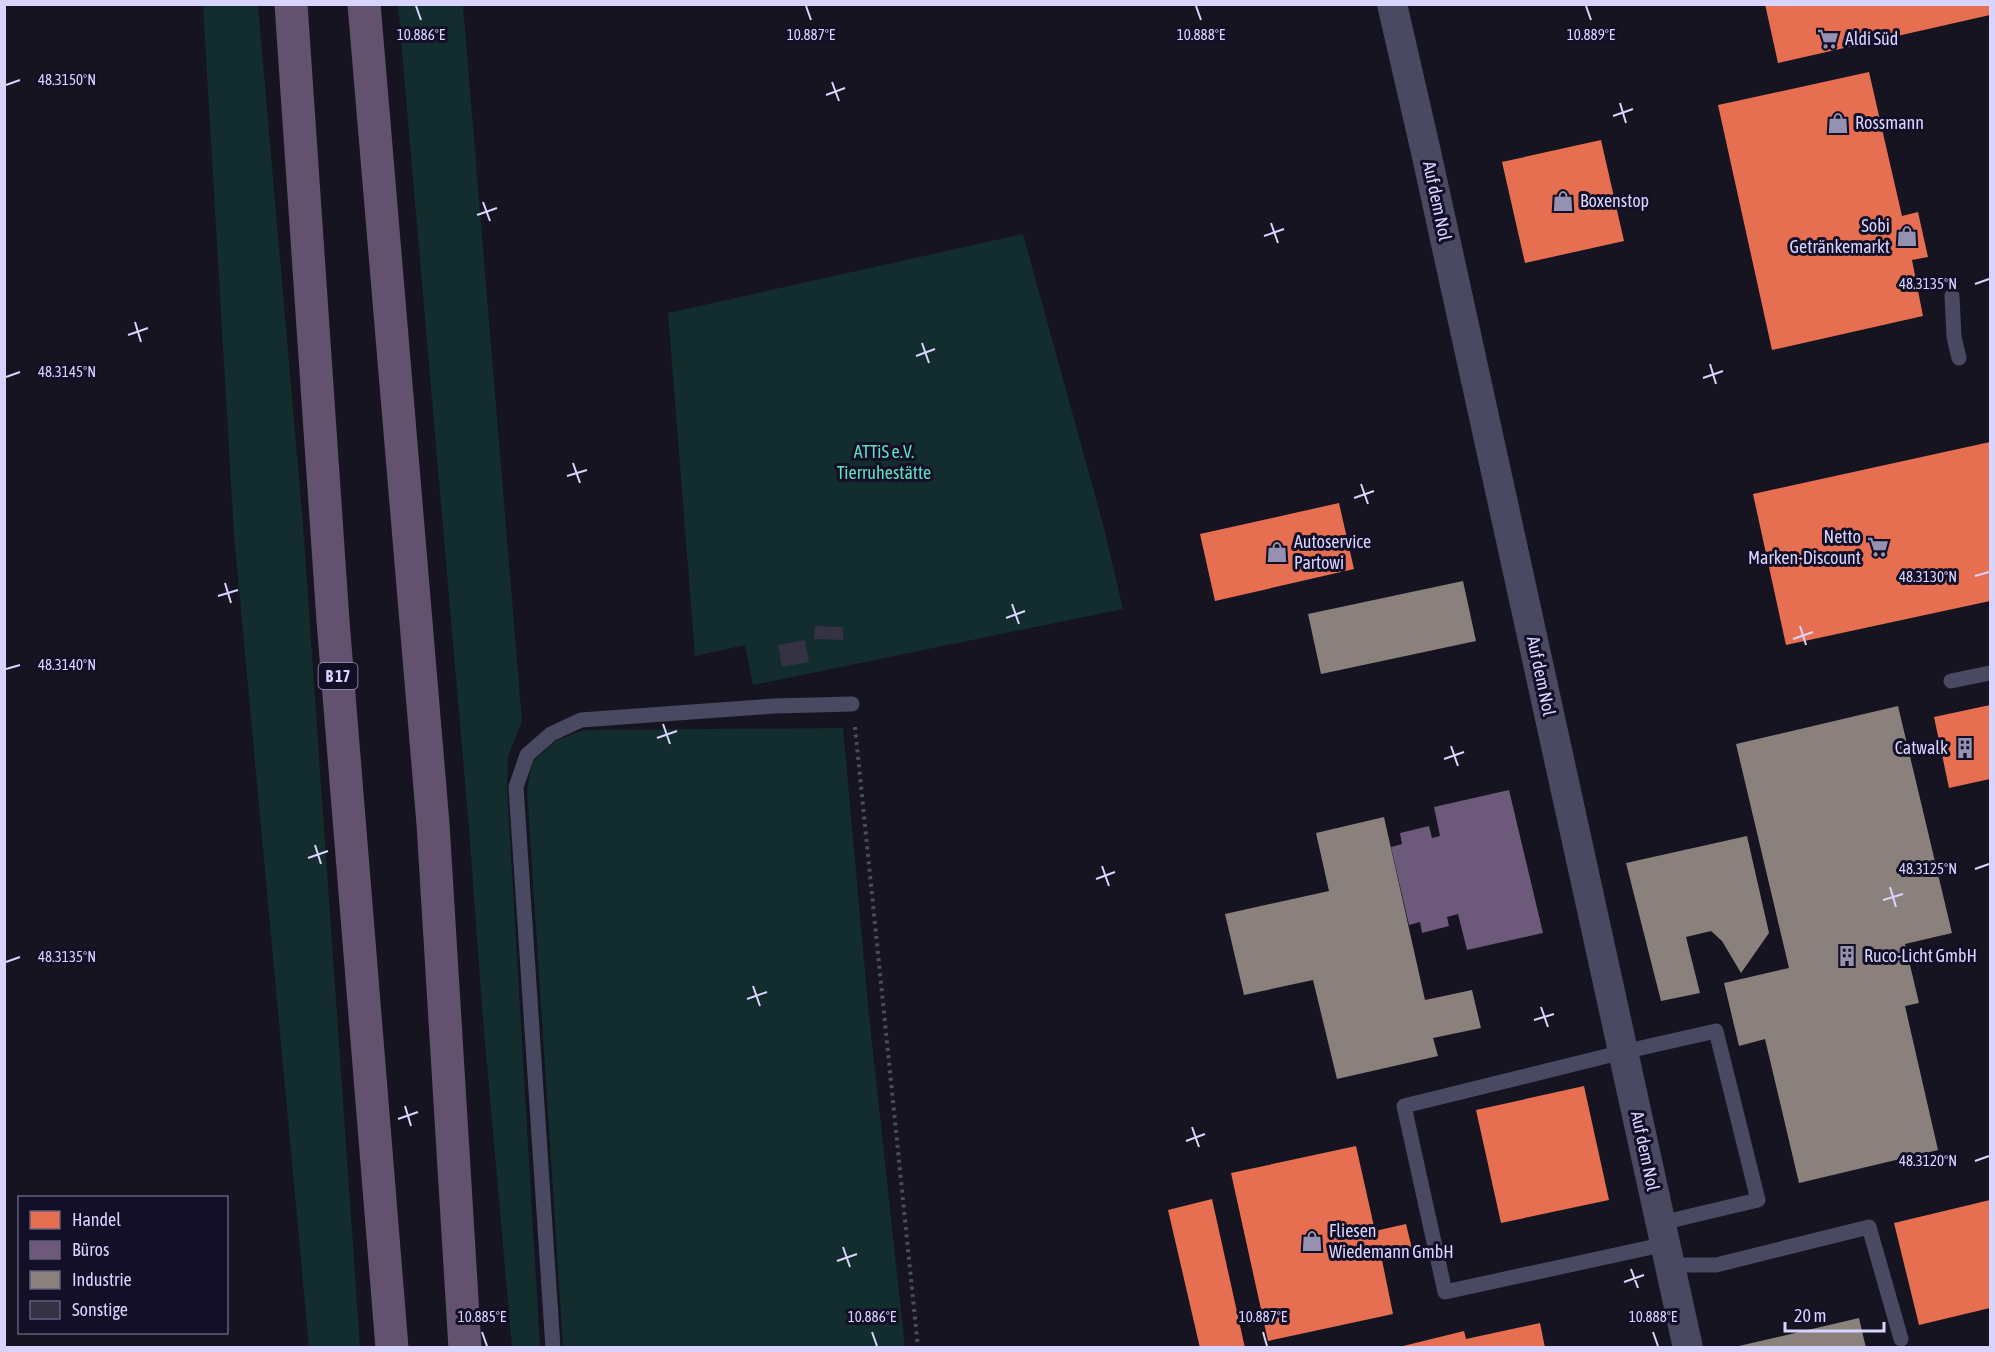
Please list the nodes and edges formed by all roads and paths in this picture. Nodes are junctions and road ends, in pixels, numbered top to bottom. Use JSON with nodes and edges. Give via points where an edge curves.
{"nodes":[{"id":1,"x":291,"y":4,"type":"edge"},
{"id":2,"x":364,"y":4,"type":"edge"},
{"id":3,"x":1392,"y":4,"type":"edge"},
{"id":4,"x":1952,"y":296,"type":"dead end"},
{"id":5,"x":1959,"y":358,"type":"dead end"},
{"id":6,"x":1990,"y":673,"type":"edge"},
{"id":7,"x":1951,"y":681,"type":"dead end"},
{"id":8,"x":852,"y":704,"type":"joint"},
{"id":9,"x":1623,"y":1052,"type":"junction"},
{"id":10,"x":1666,"y":1244,"type":"junction"},
{"id":11,"x":1901,"y":1339,"type":"dead end"},
{"id":12,"x":392,"y":1347,"type":"edge"},
{"id":13,"x":465,"y":1347,"type":"edge"},
{"id":14,"x":553,"y":1347,"type":"edge"},
{"id":15,"x":918,"y":1347,"type":"edge"},
{"id":16,"x":1688,"y":1347,"type":"edge"}],
"edges":[{"from":1,"to":12,"type":"highway","number":"B 17","via":[[332,609]]},
{"from":2,"to":13,"type":"highway","via":[[433,824]]},
{"from":3,"to":9,"type":"street","name":"Auf dem Nol"},
{"from":4,"to":5,"type":"lane"},
{"from":6,"to":7,"type":"lane"},
{"from":8,"to":14,"type":"lane","via":[[581,720],[551,734],[527,756],[516,787]]},
{"from":8,"to":15,"type":"path"},
{"from":9,"to":10,"type":"street","name":"Auf dem Nol"},
{"from":9,"to":10,"type":"lane","via":[[1716,1031],[1758,1200]]},
{"from":9,"to":10,"type":"lane","via":[[1404,1106],[1409,1130],[1446,1292]]},
{"from":10,"to":11,"type":"lane","via":[[1716,1265],[1869,1227]]},
{"from":10,"to":16,"type":"street","name":"Auf dem Nol"}]}
